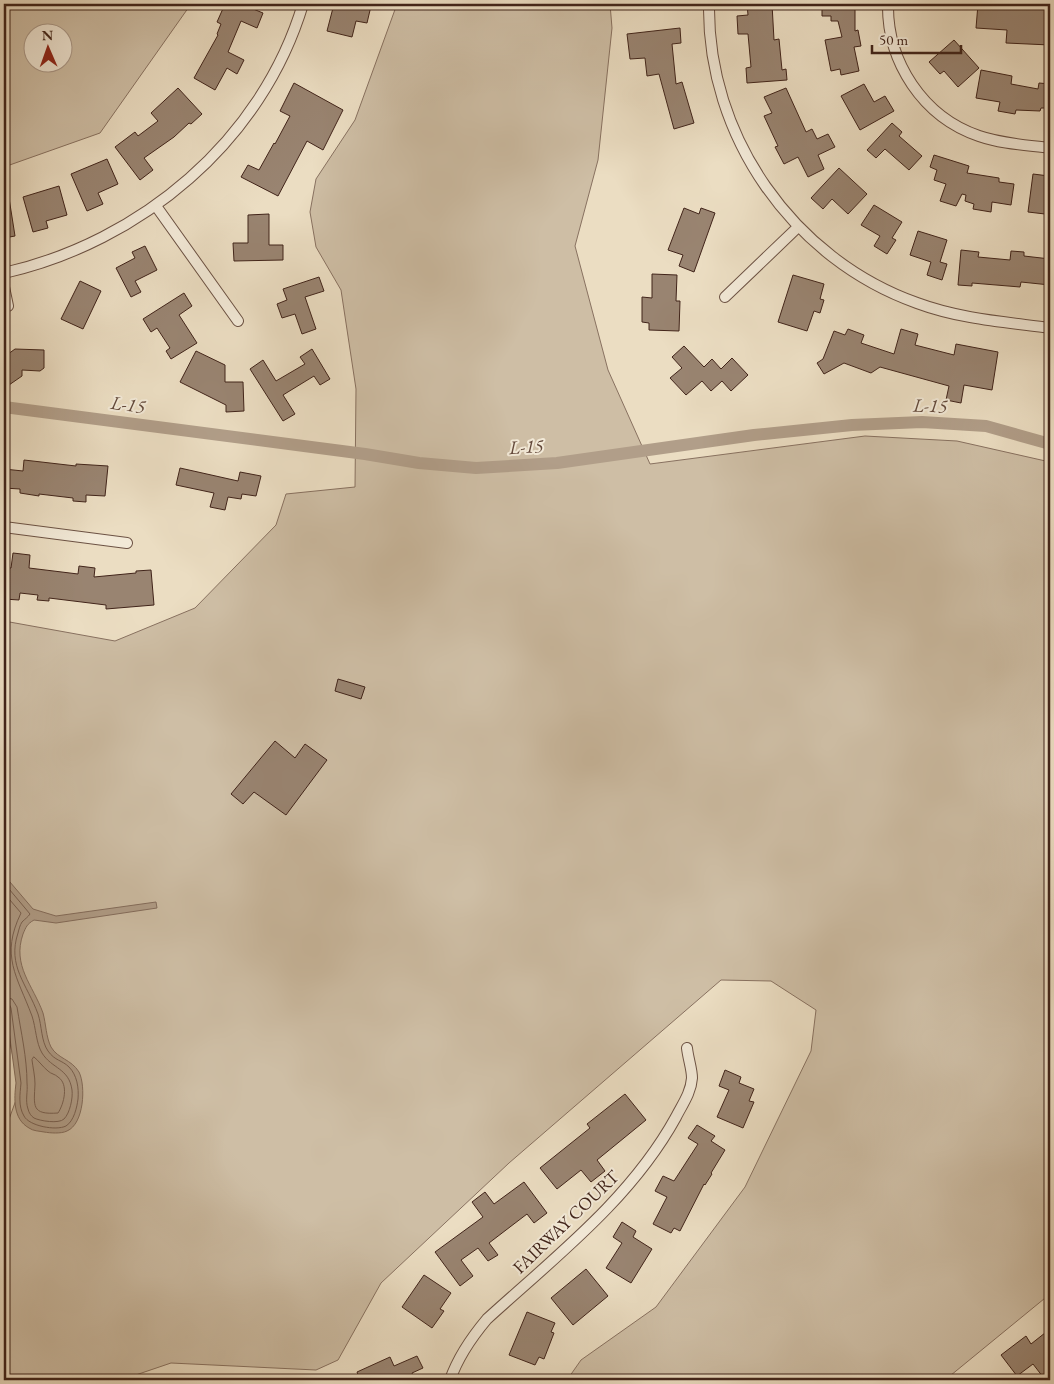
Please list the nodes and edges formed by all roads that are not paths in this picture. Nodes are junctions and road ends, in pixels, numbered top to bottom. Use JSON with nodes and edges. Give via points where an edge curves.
{"nodes":[{"id":1,"x":303,"y":4,"type":"edge"},
{"id":2,"x":709,"y":4,"type":"edge"},
{"id":3,"x":888,"y":4,"type":"edge"},
{"id":4,"x":1050,"y":148,"type":"edge"},
{"id":5,"x":156,"y":206,"type":"junction"},
{"id":6,"x":798,"y":227,"type":"junction"},
{"id":7,"x":4,"y":273,"type":"edge"},
{"id":8,"x":4,"y":287,"type":"edge"},
{"id":9,"x":725,"y":297,"type":"dead end"},
{"id":10,"x":8,"y":306,"type":"dead end"},
{"id":11,"x":238,"y":321,"type":"dead end"},
{"id":12,"x":1050,"y":328,"type":"edge"},
{"id":13,"x":4,"y":527,"type":"edge"},
{"id":14,"x":127,"y":543,"type":"dead end"},
{"id":15,"x":687,"y":1048,"type":"dead end"},
{"id":16,"x":450,"y":1380,"type":"edge"}],
"edges":[{"from":1,"to":5,"type":"street","via":[[276,67],[246,117],[203,166]]},
{"from":2,"to":6,"type":"street","via":[[715,68],[734,132],[761,180]]},
{"from":3,"to":4,"type":"street","via":[[888,22],[898,59],[912,85],[936,112],[978,136]]},
{"from":5,"to":7,"type":"street","via":[[86,247]]},
{"from":5,"to":11,"type":"street"},
{"from":6,"to":9,"type":"street"},
{"from":6,"to":12,"type":"street","via":[[852,271],[897,296],[950,313]]},
{"from":8,"to":10,"type":"street"},
{"from":13,"to":14,"type":"street"},
{"from":15,"to":16,"type":"street","name":"FAIRWAY COURT","via":[[692,1078],[688,1094],[663,1140],[595,1221],[478,1330],[462,1352]]}]}
